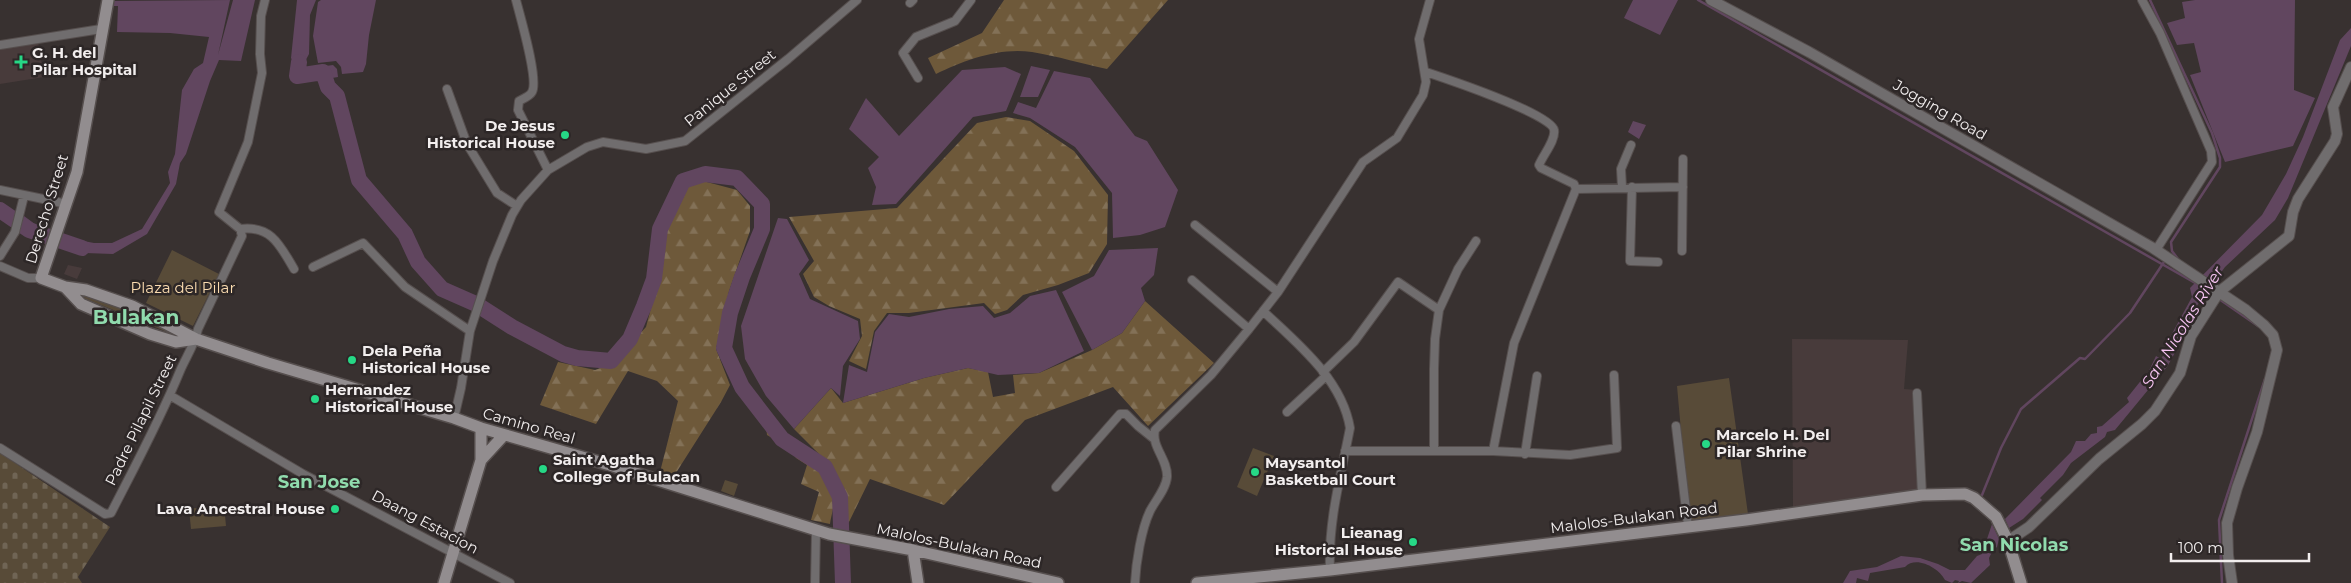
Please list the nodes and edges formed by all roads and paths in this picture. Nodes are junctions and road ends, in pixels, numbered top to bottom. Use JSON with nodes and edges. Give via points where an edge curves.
{"nodes":[{"id":1,"x":108,"y":0,"type":"edge"},
{"id":2,"x":265,"y":0,"type":"edge"},
{"id":3,"x":516,"y":0,"type":"edge"},
{"id":4,"x":857,"y":0,"type":"edge"},
{"id":5,"x":971,"y":0,"type":"edge"},
{"id":6,"x":1430,"y":0,"type":"edge"},
{"id":7,"x":1711,"y":0,"type":"edge"},
{"id":8,"x":2142,"y":0,"type":"edge"},
{"id":9,"x":101,"y":29,"type":"junction"},
{"id":10,"x":0,"y":45,"type":"edge"},
{"id":11,"x":2351,"y":66,"type":"edge"},
{"id":12,"x":1426,"y":72,"type":"junction"},
{"id":13,"x":918,"y":78,"type":"dead end"},
{"id":14,"x":447,"y":89,"type":"dead end"},
{"id":15,"x":1631,"y":145,"type":"dead end"},
{"id":16,"x":1683,"y":160,"type":"dead end"},
{"id":17,"x":548,"y":170,"type":"junction"},
{"id":18,"x":1622,"y":187,"type":"junction"},
{"id":19,"x":1632,"y":187,"type":"junction"},
{"id":20,"x":1683,"y":187,"type":"junction"},
{"id":21,"x":1576,"y":189,"type":"junction"},
{"id":22,"x":0,"y":190,"type":"edge"},
{"id":23,"x":24,"y":196,"type":"junction"},
{"id":24,"x":67,"y":204,"type":"junction"},
{"id":25,"x":517,"y":206,"type":"junction"},
{"id":26,"x":1195,"y":225,"type":"dead end"},
{"id":27,"x":240,"y":229,"type":"junction"},
{"id":28,"x":1476,"y":241,"type":"dead end"},
{"id":29,"x":2154,"y":250,"type":"junction"},
{"id":30,"x":1682,"y":251,"type":"dead end"},
{"id":31,"x":0,"y":256,"type":"edge"},
{"id":32,"x":1658,"y":262,"type":"dead end"},
{"id":33,"x":0,"y":266,"type":"edge"},
{"id":34,"x":313,"y":267,"type":"dead end"},
{"id":35,"x":294,"y":269,"type":"dead end"},
{"id":36,"x":42,"y":278,"type":"junction"},
{"id":37,"x":1192,"y":280,"type":"dead end"},
{"id":38,"x":65,"y":287,"type":"junction"},
{"id":39,"x":2215,"y":289,"type":"junction"},
{"id":40,"x":1278,"y":292,"type":"junction"},
{"id":41,"x":1440,"y":310,"type":"junction"},
{"id":42,"x":1263,"y":311,"type":"junction"},
{"id":43,"x":143,"y":312,"type":"junction"},
{"id":44,"x":136,"y":328,"type":"junction"},
{"id":45,"x":1249,"y":329,"type":"junction"},
{"id":46,"x":470,"y":332,"type":"junction"},
{"id":47,"x":196,"y":339,"type":"junction"},
{"id":48,"x":1325,"y":374,"type":"junction"},
{"id":49,"x":1614,"y":375,"type":"dead end"},
{"id":50,"x":1537,"y":376,"type":"dead end"},
{"id":51,"x":1917,"y":392,"type":"dead end"},
{"id":52,"x":171,"y":396,"type":"junction"},
{"id":53,"x":1286,"y":412,"type":"dead end"},
{"id":54,"x":454,"y":418,"type":"junction"},
{"id":55,"x":1676,"y":426,"type":"dead end"},
{"id":56,"x":481,"y":428,"type":"junction"},
{"id":57,"x":504,"y":435,"type":"junction"},
{"id":58,"x":1153,"y":438,"type":"junction"},
{"id":59,"x":0,"y":448,"type":"edge"},
{"id":60,"x":1345,"y":451,"type":"junction"},
{"id":61,"x":1434,"y":451,"type":"junction"},
{"id":62,"x":1493,"y":451,"type":"junction"},
{"id":63,"x":1525,"y":454,"type":"junction"},
{"id":64,"x":480,"y":460,"type":"junction"},
{"id":65,"x":1056,"y":487,"type":"dead end"},
{"id":66,"x":1922,"y":495,"type":"junction"},
{"id":67,"x":1688,"y":526,"type":"junction"},
{"id":68,"x":816,"y":530,"type":"junction"},
{"id":69,"x":2007,"y":538,"type":"junction"},
{"id":70,"x":854,"y":540,"type":"joint"},
{"id":71,"x":913,"y":550,"type":"junction"},
{"id":72,"x":454,"y":553,"type":"junction"},
{"id":73,"x":1330,"y":570,"type":"junction"},
{"id":74,"x":1239,"y":581,"type":"edge"},
{"id":75,"x":444,"y":583,"type":"edge"},
{"id":76,"x":510,"y":583,"type":"edge"},
{"id":77,"x":815,"y":583,"type":"edge"},
{"id":78,"x":918,"y":583,"type":"edge"},
{"id":79,"x":1058,"y":583,"type":"edge"},
{"id":80,"x":1135,"y":583,"type":"edge"},
{"id":81,"x":1197,"y":583,"type":"edge"},
{"id":82,"x":2021,"y":583,"type":"edge"},
{"id":83,"x":2232,"y":583,"type":"edge"}],
"edges":[{"from":1,"to":9,"type":"main road","name":"Derecho Street"},
{"from":2,"to":27,"type":"street","via":[[261,16],[262,74],[248,142],[219,212]]},
{"from":3,"to":17,"type":"street","via":[[532,65],[533,88],[519,101],[518,110]]},
{"from":4,"to":17,"type":"street","name":"Panique Street","via":[[686,140],[646,149],[603,142],[587,147]]},
{"from":5,"to":13,"type":"street","via":[[955,21],[916,37],[904,53]]},
{"from":6,"to":12,"type":"street","via":[[1419,39]]},
{"from":7,"to":29,"type":"street","name":"Jogging Road","via":[[1809,52]]},
{"from":8,"to":29,"type":"street","via":[[2160,33],[2211,151],[2212,162]]},
{"from":9,"to":10,"type":"street"},
{"from":9,"to":24,"type":"main road","name":"Derecho Street","via":[[78,172]]},
{"from":11,"to":39,"type":"street","via":[[2333,107],[2335,141],[2298,199],[2289,236]]},
{"from":12,"to":21,"type":"street","via":[[1521,107],[1551,124],[1553,136],[1539,165],[1574,184]]},
{"from":12,"to":40,"type":"street","via":[[1423,95],[1397,138],[1364,162]]},
{"from":14,"to":25,"type":"street","via":[[467,144],[497,193]]},
{"from":15,"to":18,"type":"street","via":[[1621,169]]},
{"from":16,"to":20,"type":"street"},
{"from":17,"to":25,"type":"street","name":"Panique Street"},
{"from":18,"to":19,"type":"street"},
{"from":18,"to":21,"type":"street"},
{"from":19,"to":20,"type":"street"},
{"from":19,"to":32,"type":"street","via":[[1630,261]]},
{"from":20,"to":30,"type":"street"},
{"from":21,"to":62,"type":"street","via":[[1514,343]]},
{"from":22,"to":23,"type":"street"},
{"from":23,"to":24,"type":"street"},
{"from":23,"to":31,"type":"street","via":[[15,232]]},
{"from":24,"to":36,"type":"main road","name":"Derecho Street"},
{"from":25,"to":46,"type":"street","name":"Panique Street","via":[[493,261]]},
{"from":26,"to":40,"type":"street"},
{"from":27,"to":35,"type":"street","via":[[263,231],[277,240]]},
{"from":27,"to":47,"type":"street","name":"Padre Pilapil Street","via":[[242,236]]},
{"from":28,"to":41,"type":"street","via":[[1458,269]]},
{"from":29,"to":39,"type":"street","name":"Jogging Road"},
{"from":33,"to":36,"type":"street","via":[[28,278]]},
{"from":34,"to":46,"type":"street","via":[[363,243],[405,287]]},
{"from":36,"to":38,"type":"main road","name":"Camino Real"},
{"from":37,"to":45,"type":"street"},
{"from":38,"to":43,"type":"main road","name":"Camino Real","via":[[86,290]]},
{"from":38,"to":44,"type":"main road","name":"Camino Real","via":[[81,304]]},
{"from":39,"to":69,"type":"street","via":[[2191,336],[2180,373],[2155,411],[2079,478],[2030,527]]},
{"from":39,"to":83,"type":"street","name":"Jogging Road","via":[[2264,325],[2273,335],[2278,350],[2257,432],[2227,523]]},
{"from":40,"to":42,"type":"street"},
{"from":41,"to":48,"type":"street","via":[[1398,282],[1354,342]]},
{"from":41,"to":61,"type":"street","via":[[1434,361]]},
{"from":42,"to":45,"type":"street"},
{"from":42,"to":48,"type":"street","via":[[1301,346]]},
{"from":43,"to":44,"type":"main road"},
{"from":43,"to":47,"type":"main road","name":"Camino Real"},
{"from":44,"to":47,"type":"main road","name":"Camino Real","via":[[176,342]]},
{"from":45,"to":58,"type":"street","via":[[1211,375],[1160,424]]},
{"from":46,"to":54,"type":"street","name":"Panique Street"},
{"from":47,"to":52,"type":"street","name":"Padre Pilapil Street"},
{"from":47,"to":54,"type":"main road","name":"Camino Real"},
{"from":48,"to":53,"type":"street"},
{"from":48,"to":60,"type":"street","via":[[1348,415],[1350,428]]},
{"from":49,"to":63,"type":"street","via":[[1617,448],[1570,455]]},
{"from":50,"to":63,"type":"street"},
{"from":51,"to":66,"type":"street"},
{"from":52,"to":59,"type":"street","name":"Padre Pilapil Street","via":[[111,513],[105,514]]},
{"from":52,"to":72,"type":"street","name":"Daang Estacion","via":[[303,474]]},
{"from":54,"to":56,"type":"main road","name":"Camino Real"},
{"from":55,"to":67,"type":"street"},
{"from":56,"to":57,"type":"main road","name":"Camino Real"},
{"from":56,"to":64,"type":"main road"},
{"from":57,"to":64,"type":"main road"},
{"from":57,"to":68,"type":"main road","name":"Camino Real"},
{"from":58,"to":65,"type":"street","via":[[1122,413]]},
{"from":58,"to":80,"type":"street","via":[[1165,464],[1167,478],[1149,513]]},
{"from":60,"to":61,"type":"street"},
{"from":60,"to":73,"type":"street","via":[[1333,510]]},
{"from":61,"to":62,"type":"street"},
{"from":62,"to":63,"type":"street"},
{"from":64,"to":72,"type":"main road"},
{"from":66,"to":67,"type":"main road","name":"Malolos-Bulakan Road"},
{"from":66,"to":69,"type":"main road","name":"Malolos-Bulakan Road","via":[[1965,494],[1974,498],[1996,517]]},
{"from":67,"to":73,"type":"main road","name":"Malolos-Bulakan Road"},
{"from":68,"to":70,"type":"main road","name":"Camino Real"},
{"from":68,"to":77,"type":"street"},
{"from":69,"to":82,"type":"main road","name":"Malolos-Bulakan Road"},
{"from":70,"to":71,"type":"main road","name":"Malolos-Bulakan Road"},
{"from":71,"to":78,"type":"main road"},
{"from":71,"to":79,"type":"main road","name":"Malolos-Bulakan Road"},
{"from":72,"to":75,"type":"main road"},
{"from":72,"to":76,"type":"street","name":"Daang Estacion"},
{"from":73,"to":74,"type":"main road","name":"Malolos-Bulakan Road"},
{"from":74,"to":81,"type":"main road","name":"Malolos-Bulakan Road"}]}
